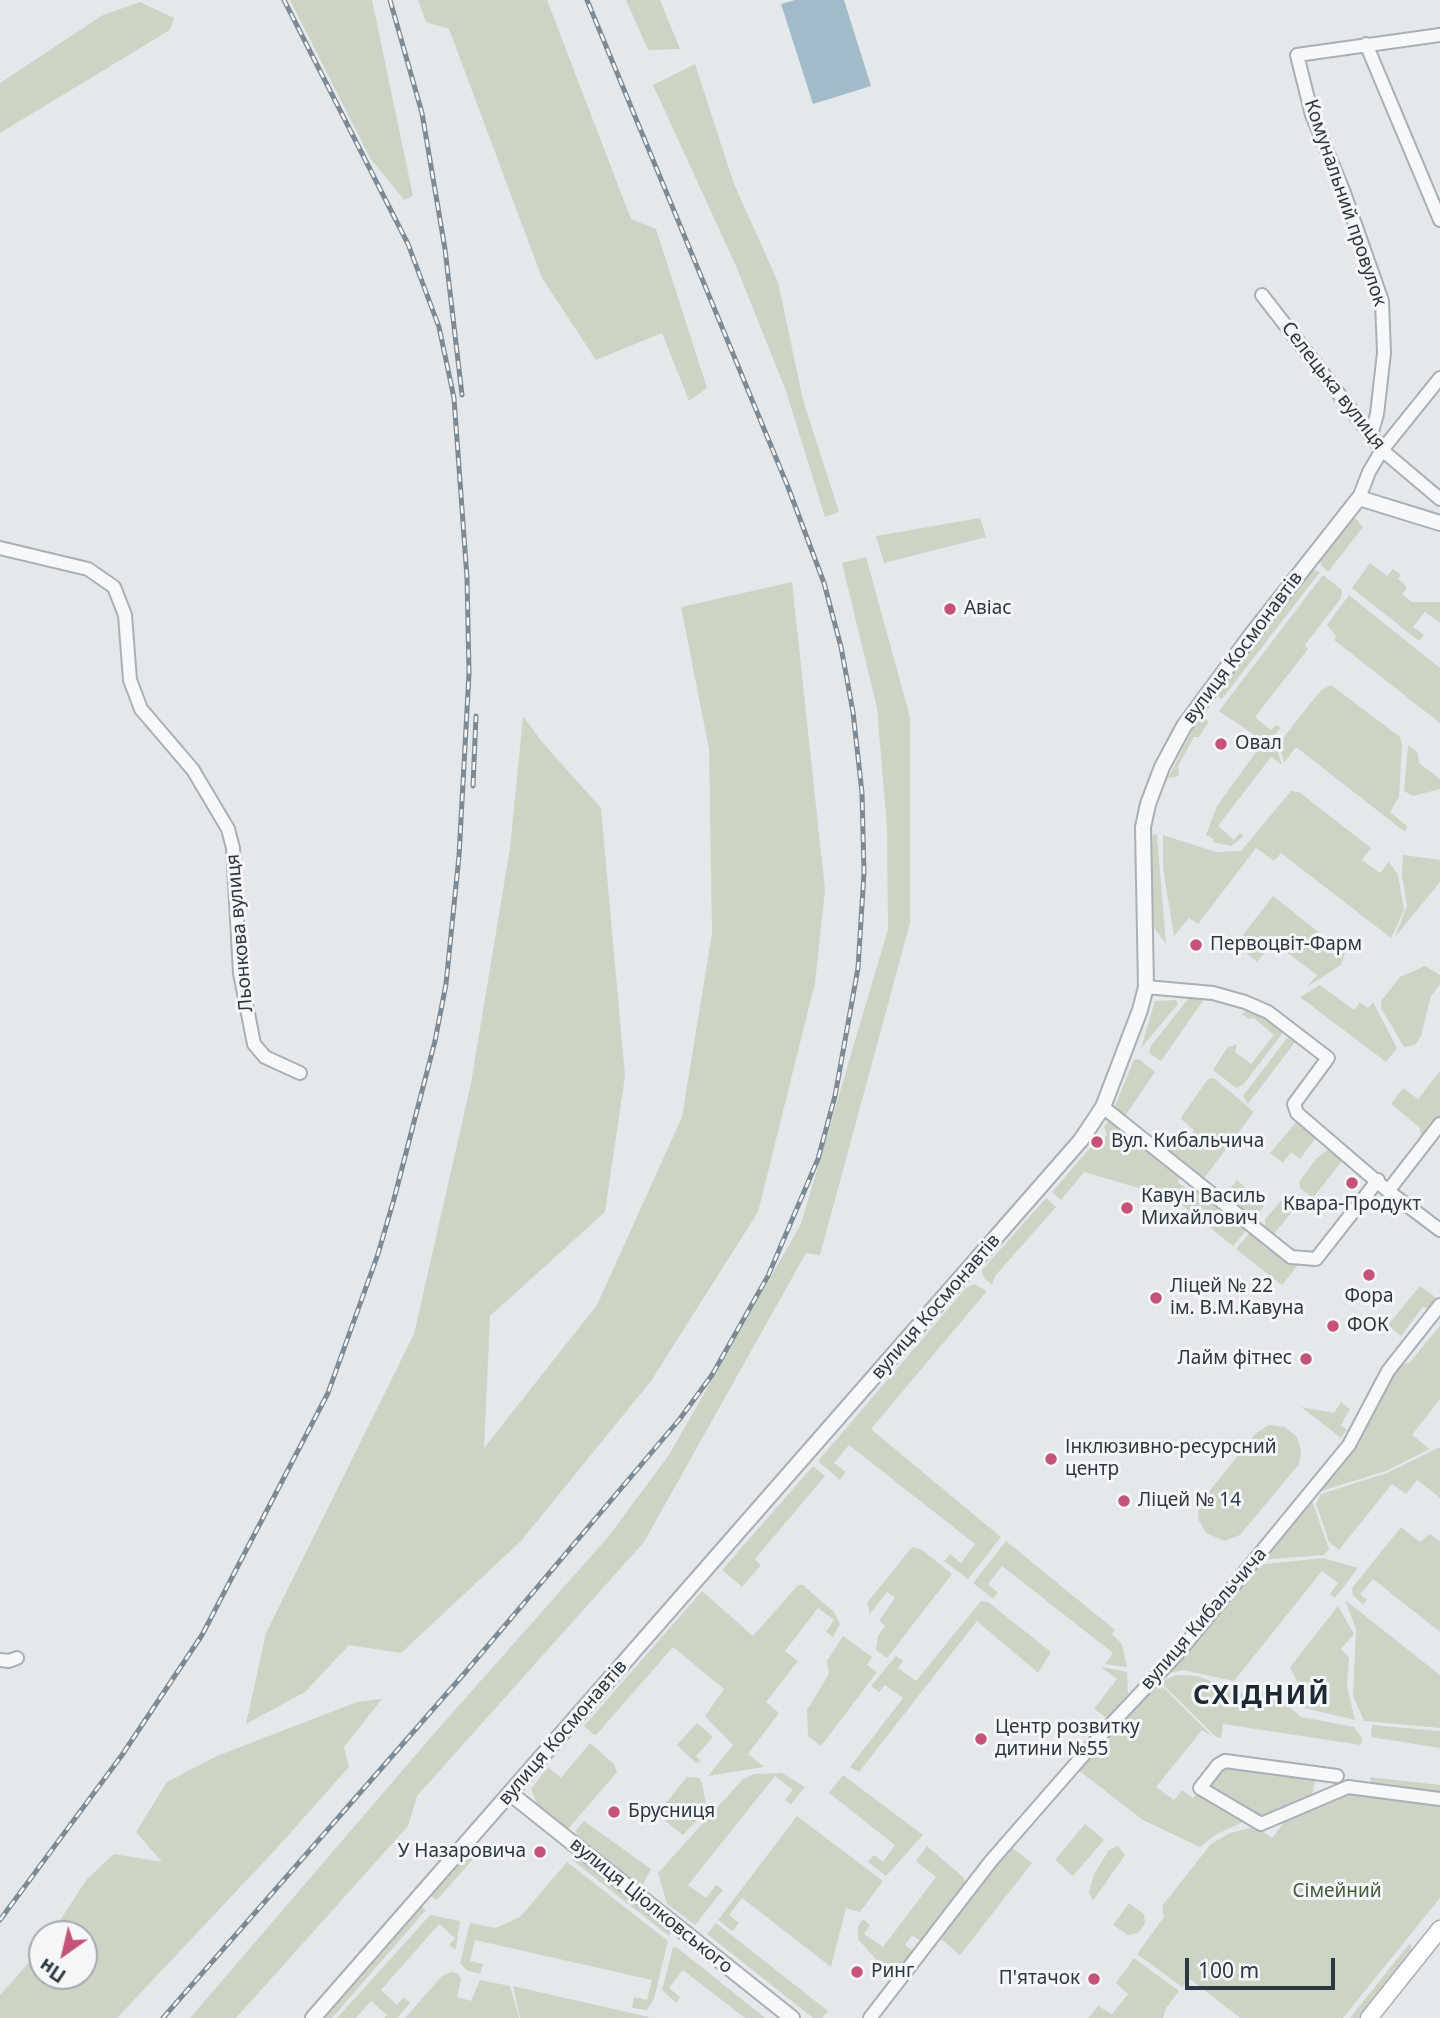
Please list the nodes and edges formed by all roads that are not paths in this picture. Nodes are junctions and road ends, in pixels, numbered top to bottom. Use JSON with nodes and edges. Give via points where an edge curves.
{"nodes":[{"id":1,"x":1440,"y":35,"type":"edge"},
{"id":2,"x":1366,"y":44,"type":"junction"},
{"id":3,"x":1440,"y":220,"type":"edge"},
{"id":4,"x":1262,"y":295,"type":"dead end"},
{"id":5,"x":1439,"y":381,"type":"edge"},
{"id":6,"x":1371,"y":435,"type":"junction"},
{"id":7,"x":1382,"y":450,"type":"junction"},
{"id":8,"x":1359,"y":498,"type":"junction"},
{"id":9,"x":1440,"y":499,"type":"edge"},
{"id":10,"x":1440,"y":523,"type":"edge"},
{"id":11,"x":0,"y":548,"type":"edge"},
{"id":12,"x":1146,"y":987,"type":"junction"},
{"id":13,"x":300,"y":1073,"type":"dead end"},
{"id":14,"x":1103,"y":1107,"type":"junction"},
{"id":15,"x":1440,"y":1124,"type":"edge"},
{"id":16,"x":1378,"y":1180,"type":"junction"},
{"id":17,"x":1388,"y":1191,"type":"junction"},
{"id":18,"x":1440,"y":1230,"type":"edge"},
{"id":19,"x":1440,"y":1305,"type":"edge"},
{"id":20,"x":17,"y":1658,"type":"dead end"},
{"id":21,"x":0,"y":1660,"type":"edge"},
{"id":22,"x":1337,"y":1776,"type":"dead end"},
{"id":23,"x":512,"y":1794,"type":"junction"},
{"id":24,"x":1440,"y":1799,"type":"edge"},
{"id":25,"x":1440,"y":1930,"type":"edge"},
{"id":26,"x":1440,"y":1940,"type":"edge"},
{"id":27,"x":313,"y":2018,"type":"edge"},
{"id":28,"x":792,"y":2018,"type":"edge"},
{"id":29,"x":870,"y":2018,"type":"edge"},
{"id":30,"x":1369,"y":2018,"type":"edge"},
{"id":31,"x":1377,"y":2018,"type":"edge"}],
"edges":[{"from":1,"to":2,"type":"street"},
{"from":2,"to":3,"type":"street"},
{"from":2,"to":6,"type":"street","name":"Комунальний провулок","via":[[1297,55],[1312,115],[1382,301],[1384,353]]},
{"from":4,"to":6,"type":"street","name":"Селецька вулиця"},
{"from":5,"to":7,"type":"street"},
{"from":6,"to":7,"type":"street","name":"Селецька вулиця"},
{"from":7,"to":8,"type":"street"},
{"from":7,"to":9,"type":"street","name":"Селецька вулиця"},
{"from":8,"to":10,"type":"street"},
{"from":8,"to":12,"type":"street","name":"вулиця Космонавтів","via":[[1199,703],[1162,767],[1143,827]]},
{"from":11,"to":13,"type":"street","name":"Льонкова вулиця","via":[[88,569],[114,587],[125,615],[130,681],[141,709],[193,770],[231,838],[240,973],[254,1044],[265,1057]]},
{"from":12,"to":14,"type":"street","name":"вулиця Космонавтів"},
{"from":12,"to":16,"type":"street","via":[[1213,993],[1245,1002],[1268,1012],[1328,1058],[1294,1108]]},
{"from":14,"to":16,"type":"street","via":[[1291,1257],[1316,1259]]},
{"from":14,"to":23,"type":"street","name":"вулиця Космонавтів","via":[[1057,1169]]},
{"from":15,"to":17,"type":"street"},
{"from":16,"to":17,"type":"street"},
{"from":17,"to":18,"type":"street"},
{"from":19,"to":29,"type":"street","name":"вулиця Кибальчича","via":[[1388,1371],[1349,1445],[1180,1652],[991,1861]]},
{"from":20,"to":21,"type":"street"},
{"from":22,"to":24,"type":"street","via":[[1226,1761],[1200,1787],[1261,1824],[1348,1787]]},
{"from":23,"to":27,"type":"street","name":"вулиця Космонавтів"},
{"from":23,"to":28,"type":"street","name":"вулиця Ціолковського"},
{"from":25,"to":30,"type":"main road"},
{"from":26,"to":31,"type":"main road"}]}
